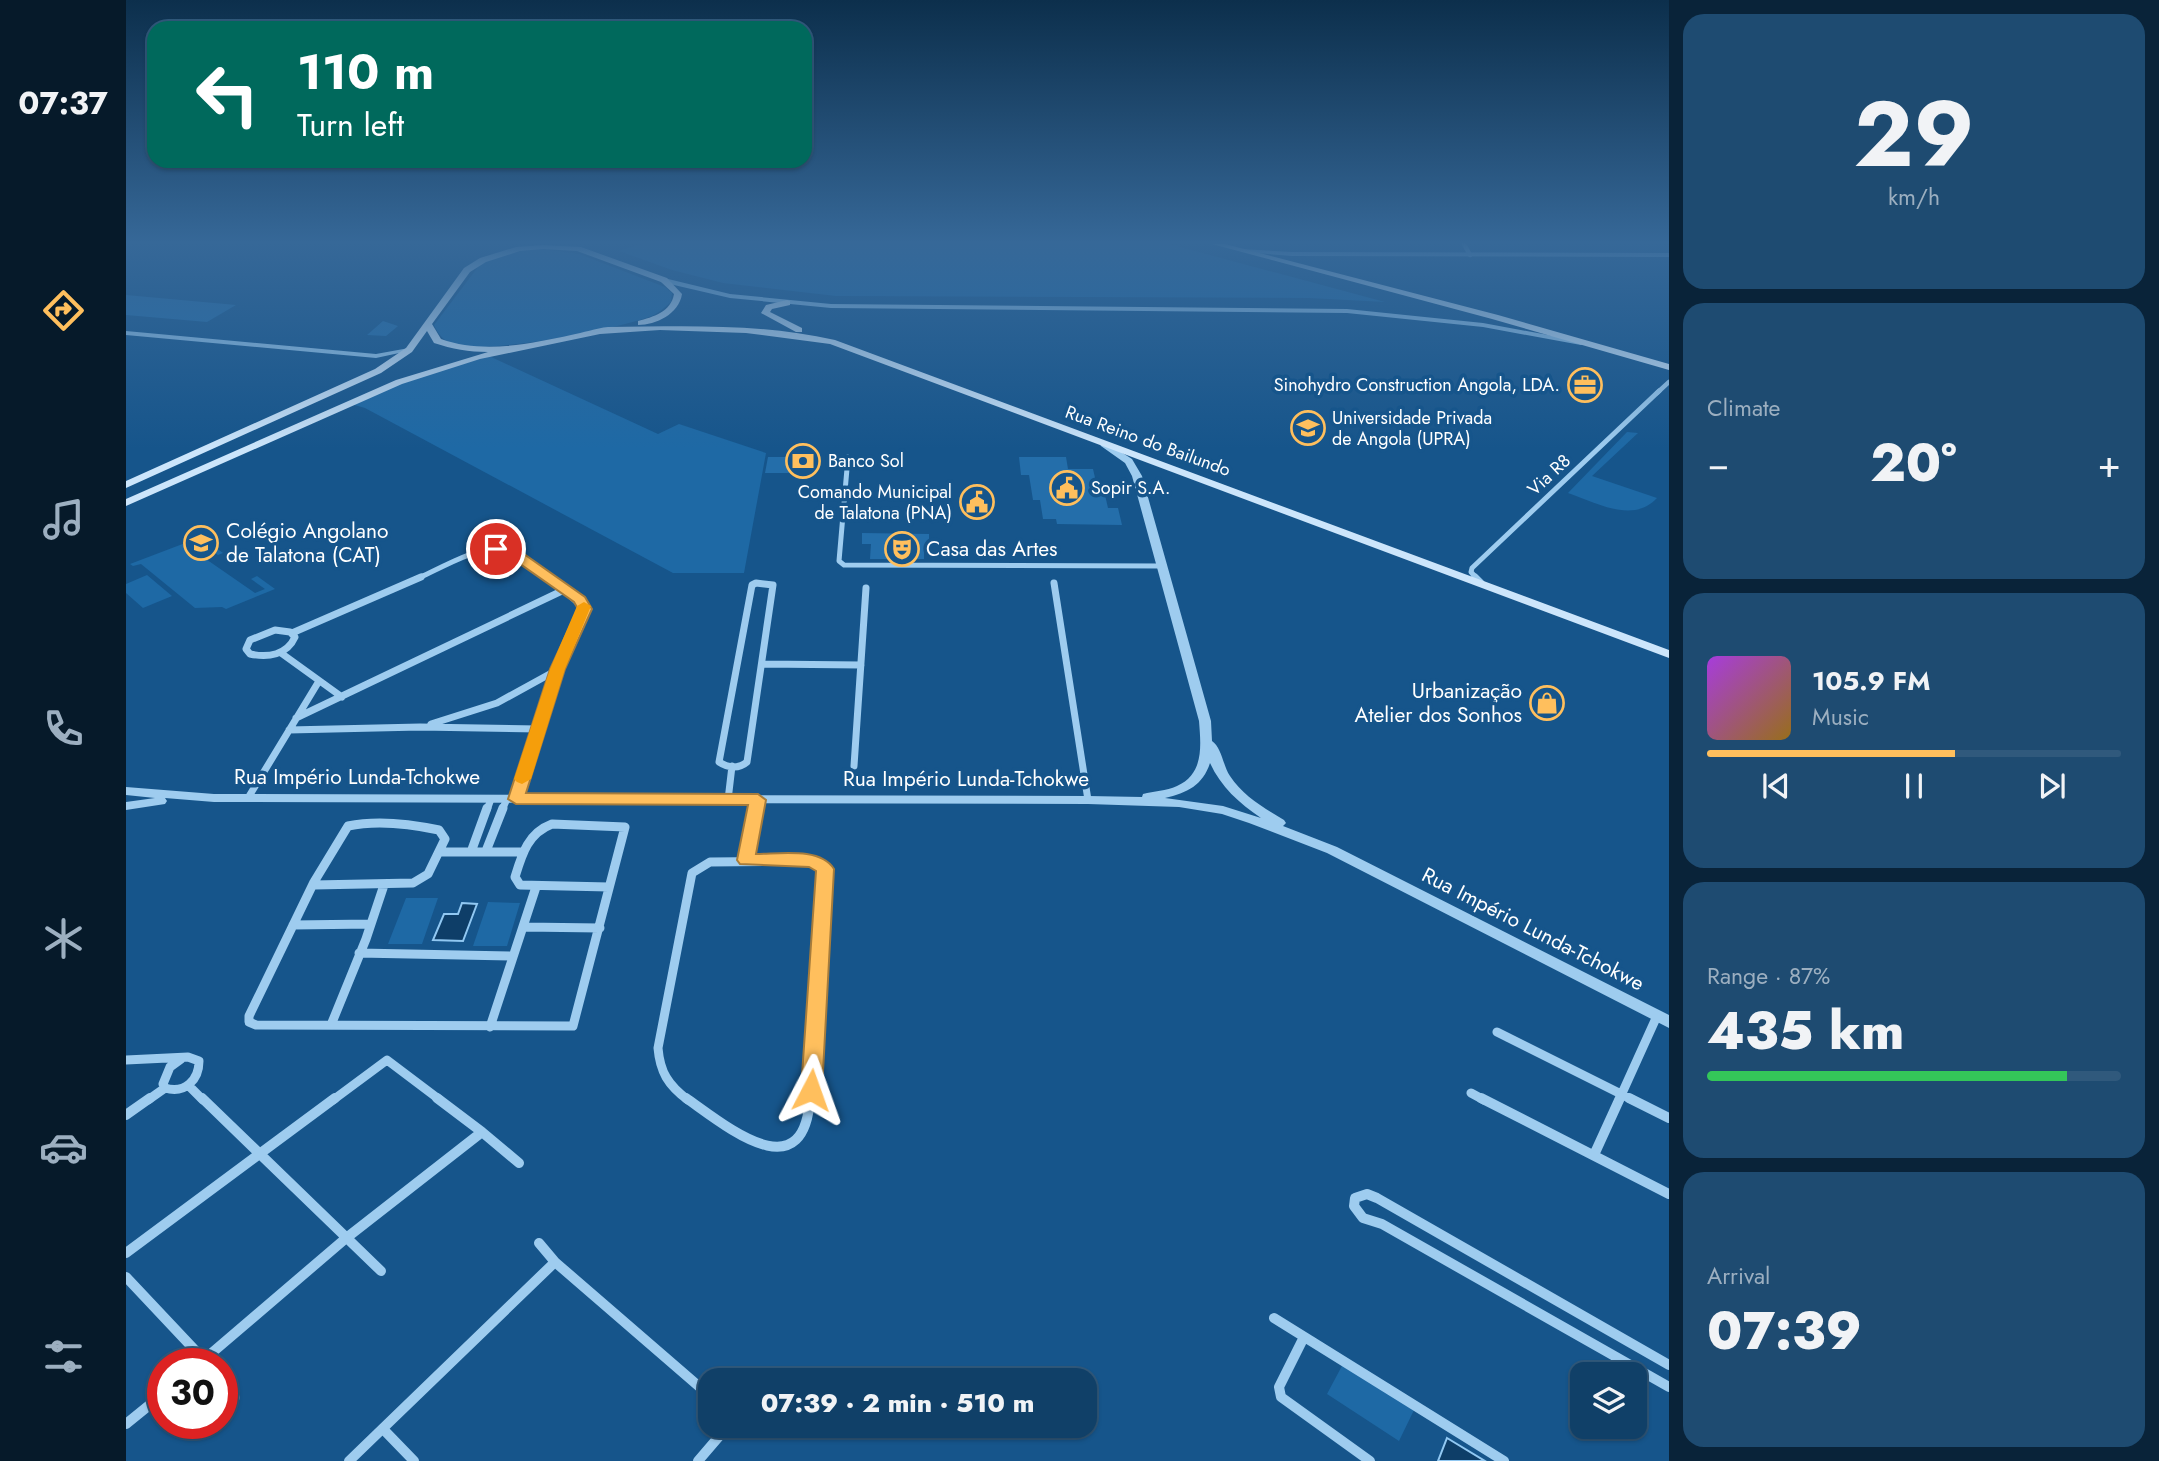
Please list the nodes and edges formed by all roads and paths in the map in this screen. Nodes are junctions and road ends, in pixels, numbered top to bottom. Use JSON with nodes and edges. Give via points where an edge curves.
{"nodes":[{"id":1,"x":437,"y":312,"type":"edge"},
{"id":2,"x":664,"y":312,"type":"edge"},
{"id":3,"x":766,"y":312,"type":"edge"},
{"id":4,"x":1358,"y":312,"type":"edge"},
{"id":5,"x":1476,"y":312,"type":"edge"},
{"id":6,"x":428,"y":324,"type":"junction"},
{"id":7,"x":601,"y":332,"type":"junction"},
{"id":8,"x":126,"y":333,"type":"edge"},
{"id":9,"x":832,"y":342,"type":"junction"},
{"id":10,"x":1588,"y":345,"type":"junction"},
{"id":11,"x":525,"y":346,"type":"junction"},
{"id":12,"x":409,"y":350,"type":"junction"},
{"id":13,"x":358,"y":354,"type":"junction"},
{"id":14,"x":1669,"y":367,"type":"edge"},
{"id":15,"x":378,"y":371,"type":"junction"},
{"id":16,"x":1669,"y":382,"type":"edge"},
{"id":17,"x":335,"y":393,"type":"junction"},
{"id":18,"x":356,"y":400,"type":"junction"},
{"id":19,"x":1101,"y":443,"type":"junction"},
{"id":20,"x":848,"y":457,"type":"dead end"},
{"id":21,"x":126,"y":485,"type":"edge"},
{"id":22,"x":126,"y":503,"type":"edge"},
{"id":23,"x":1162,"y":566,"type":"junction"},
{"id":24,"x":1054,"y":583,"type":"dead end"},
{"id":25,"x":866,"y":588,"type":"dead end"},
{"id":26,"x":1491,"y":588,"type":"junction"},
{"id":27,"x":566,"y":589,"type":"junction"},
{"id":28,"x":292,"y":633,"type":"junction"},
{"id":29,"x":281,"y":653,"type":"junction"},
{"id":30,"x":1669,"y":654,"type":"edge"},
{"id":31,"x":763,"y":664,"type":"junction"},
{"id":32,"x":861,"y":665,"type":"junction"},
{"id":33,"x":558,"y":669,"type":"junction"},
{"id":34,"x":318,"y":681,"type":"junction"},
{"id":35,"x":342,"y":697,"type":"junction"},
{"id":36,"x":296,"y":718,"type":"junction"},
{"id":37,"x":1205,"y":720,"type":"junction"},
{"id":38,"x":420,"y":727,"type":"junction"},
{"id":39,"x":538,"y":729,"type":"junction"},
{"id":40,"x":289,"y":730,"type":"junction"},
{"id":41,"x":732,"y":766,"type":"junction"},
{"id":42,"x":854,"y":766,"type":"dead end"},
{"id":43,"x":126,"y":791,"type":"edge"},
{"id":44,"x":214,"y":798,"type":"junction"},
{"id":45,"x":248,"y":798,"type":"junction"},
{"id":46,"x":491,"y":799,"type":"junction"},
{"id":47,"x":511,"y":799,"type":"junction"},
{"id":48,"x":728,"y":800,"type":"junction"},
{"id":49,"x":758,"y":800,"type":"junction"},
{"id":50,"x":1088,"y":800,"type":"junction"},
{"id":51,"x":1116,"y":800,"type":"junction"},
{"id":52,"x":126,"y":805,"type":"edge"},
{"id":53,"x":1332,"y":850,"type":"junction"},
{"id":54,"x":486,"y":851,"type":"junction"},
{"id":55,"x":440,"y":852,"type":"junction"},
{"id":56,"x":471,"y":852,"type":"junction"},
{"id":57,"x":523,"y":852,"type":"junction"},
{"id":58,"x":746,"y":860,"type":"junction"},
{"id":59,"x":314,"y":885,"type":"junction"},
{"id":60,"x":384,"y":885,"type":"junction"},
{"id":61,"x":536,"y":887,"type":"junction"},
{"id":62,"x":609,"y":887,"type":"junction"},
{"id":63,"x":371,"y":924,"type":"junction"},
{"id":64,"x":293,"y":925,"type":"junction"},
{"id":65,"x":523,"y":927,"type":"junction"},
{"id":66,"x":600,"y":928,"type":"junction"},
{"id":67,"x":359,"y":953,"type":"junction"},
{"id":68,"x":513,"y":956,"type":"junction"},
{"id":69,"x":1663,"y":1019,"type":"edge"},
{"id":70,"x":331,"y":1025,"type":"junction"},
{"id":71,"x":490,"y":1027,"type":"junction"},
{"id":72,"x":1497,"y":1032,"type":"dead end"},
{"id":73,"x":188,"y":1057,"type":"junction"},
{"id":74,"x":126,"y":1060,"type":"edge"},
{"id":75,"x":154,"y":1060,"type":"junction"},
{"id":76,"x":168,"y":1071,"type":"junction"},
{"id":77,"x":189,"y":1086,"type":"junction"},
{"id":78,"x":166,"y":1088,"type":"junction"},
{"id":79,"x":1471,"y":1093,"type":"dead end"},
{"id":80,"x":1621,"y":1094,"type":"junction"},
{"id":81,"x":126,"y":1115,"type":"edge"},
{"id":82,"x":1669,"y":1118,"type":"edge"},
{"id":83,"x":482,"y":1132,"type":"junction"},
{"id":84,"x":259,"y":1152,"type":"junction"},
{"id":85,"x":1594,"y":1156,"type":"junction"},
{"id":86,"x":519,"y":1163,"type":"dead end"},
{"id":87,"x":1669,"y":1194,"type":"edge"},
{"id":88,"x":345,"y":1239,"type":"junction"},
{"id":89,"x":539,"y":1243,"type":"dead end"},
{"id":90,"x":126,"y":1253,"type":"edge"},
{"id":91,"x":555,"y":1262,"type":"junction"},
{"id":92,"x":381,"y":1272,"type":"dead end"},
{"id":93,"x":126,"y":1277,"type":"edge"},
{"id":94,"x":1273,"y":1318,"type":"dead end"},
{"id":95,"x":1304,"y":1337,"type":"junction"},
{"id":96,"x":191,"y":1348,"type":"edge"},
{"id":97,"x":220,"y":1348,"type":"edge"},
{"id":98,"x":1669,"y":1365,"type":"edge"},
{"id":99,"x":698,"y":1386,"type":"edge"},
{"id":100,"x":1669,"y":1387,"type":"edge"},
{"id":101,"x":147,"y":1407,"type":"edge"},
{"id":102,"x":126,"y":1424,"type":"edge"},
{"id":103,"x":383,"y":1429,"type":"junction"},
{"id":104,"x":718,"y":1438,"type":"edge"},
{"id":105,"x":349,"y":1461,"type":"edge"},
{"id":106,"x":414,"y":1461,"type":"edge"},
{"id":107,"x":698,"y":1461,"type":"edge"},
{"id":108,"x":1370,"y":1461,"type":"edge"},
{"id":109,"x":1504,"y":1461,"type":"edge"}],
"edges":[{"from":1,"to":6,"type":"main road"},
{"from":2,"to":7,"type":"main road","via":[[648,321]]},
{"from":3,"to":9,"type":"main road"},
{"from":4,"to":10,"type":"street","via":[[1483,325]]},
{"from":5,"to":10,"type":"main road"},
{"from":6,"to":11,"type":"main road","via":[[437,341],[454,347]]},
{"from":6,"to":12,"type":"main road"},
{"from":7,"to":9,"type":"main road","name":"Rua Reino do Bailundo","via":[[724,327]]},
{"from":7,"to":11,"type":"main road"},
{"from":8,"to":13,"type":"street"},
{"from":9,"to":19,"type":"main road","name":"Rua Reino do Bailundo"},
{"from":10,"to":14,"type":"main road"},
{"from":11,"to":18,"type":"main road","via":[[436,369]]},
{"from":12,"to":13,"type":"street","via":[[383,356]]},
{"from":12,"to":15,"type":"main road"},
{"from":13,"to":15,"type":"street","via":[[383,360]]},
{"from":15,"to":17,"type":"main road"},
{"from":16,"to":26,"type":"street","name":"Via R8","via":[[1472,568],[1474,578]]},
{"from":17,"to":18,"type":"main road","via":[[355,392]]},
{"from":17,"to":21,"type":"main road"},
{"from":18,"to":22,"type":"main road"},
{"from":19,"to":23,"type":"street","via":[[1133,467]]},
{"from":19,"to":26,"type":"main road","name":"Rua Reino do Bailundo"},
{"from":20,"to":23,"type":"street","via":[[839,561],[844,565]]},
{"from":23,"to":37,"type":"street"},
{"from":24,"to":50,"type":"street"},
{"from":25,"to":32,"type":"street"},
{"from":26,"to":30,"type":"main road","name":"Rua Reino do Bailundo"},
{"from":27,"to":28,"type":"street","via":[[509,550],[480,551]]},
{"from":27,"to":33,"type":"street","via":[[585,609]]},
{"from":27,"to":35,"type":"street"},
{"from":28,"to":29,"type":"street","via":[[295,642]]},
{"from":28,"to":29,"type":"street","via":[[263,632],[246,644],[256,656]]},
{"from":29,"to":34,"type":"street"},
{"from":31,"to":32,"type":"street"},
{"from":31,"to":41,"type":"street","via":[[747,762]]},
{"from":31,"to":41,"type":"street","via":[[772,585],[756,583],[752,585],[719,762]]},
{"from":32,"to":42,"type":"street"},
{"from":33,"to":38,"type":"street","via":[[487,709]]},
{"from":33,"to":39,"type":"street"},
{"from":34,"to":35,"type":"street"},
{"from":34,"to":36,"type":"street"},
{"from":35,"to":36,"type":"street"},
{"from":36,"to":40,"type":"street"},
{"from":37,"to":51,"type":"street","via":[[1208,757],[1199,779],[1183,789]]},
{"from":37,"to":53,"type":"street","via":[[1222,776],[1237,795]]},
{"from":38,"to":39,"type":"street"},
{"from":38,"to":40,"type":"street"},
{"from":39,"to":47,"type":"street"},
{"from":40,"to":45,"type":"street"},
{"from":41,"to":48,"type":"street"},
{"from":43,"to":44,"type":"street","name":"Rua Império Lunda-Tchokwe"},
{"from":43,"to":52,"type":"street","name":"Rua Império Lunda-Tchokwe","via":[[132,796]]},
{"from":44,"to":45,"type":"street","name":"Rua Império Lunda-Tchokwe"},
{"from":44,"to":52,"type":"street","name":"Rua Império Lunda-Tchokwe"},
{"from":45,"to":46,"type":"street","name":"Rua Império Lunda-Tchokwe"},
{"from":46,"to":47,"type":"street","name":"Rua Império Lunda-Tchokwe"},
{"from":46,"to":56,"type":"street"},
{"from":47,"to":48,"type":"street","name":"Rua Império Lunda-Tchokwe"},
{"from":47,"to":54,"type":"street"},
{"from":48,"to":49,"type":"street","name":"Rua Império Lunda-Tchokwe"},
{"from":49,"to":50,"type":"street","name":"Rua Império Lunda-Tchokwe"},
{"from":49,"to":58,"type":"street"},
{"from":50,"to":51,"type":"street","name":"Rua Império Lunda-Tchokwe"},
{"from":51,"to":53,"type":"street","name":"Rua Império Lunda-Tchokwe","via":[[1223,810]]},
{"from":53,"to":69,"type":"street","name":"Rua Império Lunda-Tchokwe"},
{"from":54,"to":56,"type":"street"},
{"from":54,"to":57,"type":"street"},
{"from":55,"to":56,"type":"street"},
{"from":55,"to":59,"type":"street","via":[[443,833],[432,828],[347,826]]},
{"from":55,"to":60,"type":"street","via":[[428,874],[416,883]]},
{"from":57,"to":61,"type":"street","via":[[515,877],[520,885]]},
{"from":57,"to":62,"type":"street","via":[[541,827],[622,825],[626,829]]},
{"from":58,"to":58,"type":"street","via":[[710,862],[691,873],[659,1058],[661,1071],[674,1089],[754,1144],[781,1147],[800,1137],[809,1117],[826,873],[815,861]]},
{"from":59,"to":60,"type":"street"},
{"from":59,"to":64,"type":"street"},
{"from":60,"to":63,"type":"street"},
{"from":61,"to":62,"type":"street"},
{"from":61,"to":65,"type":"street"},
{"from":62,"to":66,"type":"street"},
{"from":63,"to":64,"type":"street"},
{"from":63,"to":67,"type":"street"},
{"from":64,"to":70,"type":"street","via":[[249,1022]]},
{"from":65,"to":66,"type":"street"},
{"from":65,"to":68,"type":"street"},
{"from":66,"to":71,"type":"street","via":[[573,1026]]},
{"from":67,"to":68,"type":"street"},
{"from":67,"to":70,"type":"street"},
{"from":68,"to":71,"type":"street"},
{"from":69,"to":80,"type":"street"},
{"from":70,"to":71,"type":"street"},
{"from":72,"to":80,"type":"street"},
{"from":73,"to":75,"type":"street"},
{"from":73,"to":76,"type":"street"},
{"from":73,"to":77,"type":"street","via":[[200,1064]]},
{"from":74,"to":75,"type":"street"},
{"from":75,"to":76,"type":"street"},
{"from":76,"to":78,"type":"street"},
{"from":77,"to":78,"type":"street"},
{"from":77,"to":84,"type":"street"},
{"from":78,"to":81,"type":"street"},
{"from":79,"to":85,"type":"street"},
{"from":80,"to":82,"type":"street"},
{"from":80,"to":85,"type":"street"},
{"from":83,"to":84,"type":"street","via":[[387,1060]]},
{"from":83,"to":86,"type":"street"},
{"from":83,"to":88,"type":"street"},
{"from":84,"to":88,"type":"street"},
{"from":84,"to":90,"type":"street"},
{"from":85,"to":87,"type":"street"},
{"from":88,"to":92,"type":"street"},
{"from":88,"to":97,"type":"street"},
{"from":89,"to":91,"type":"street"},
{"from":91,"to":99,"type":"street"},
{"from":91,"to":103,"type":"street"},
{"from":93,"to":96,"type":"street"},
{"from":94,"to":95,"type":"street"},
{"from":95,"to":108,"type":"street","via":[[1279,1387],[1281,1397]]},
{"from":95,"to":109,"type":"street"},
{"from":98,"to":100,"type":"street","via":[[1377,1198],[1363,1194],[1355,1198],[1354,1206],[1363,1218],[1382,1224]]},
{"from":101,"to":102,"type":"street"},
{"from":103,"to":105,"type":"street"},
{"from":103,"to":106,"type":"street"},
{"from":104,"to":107,"type":"street"}]}
